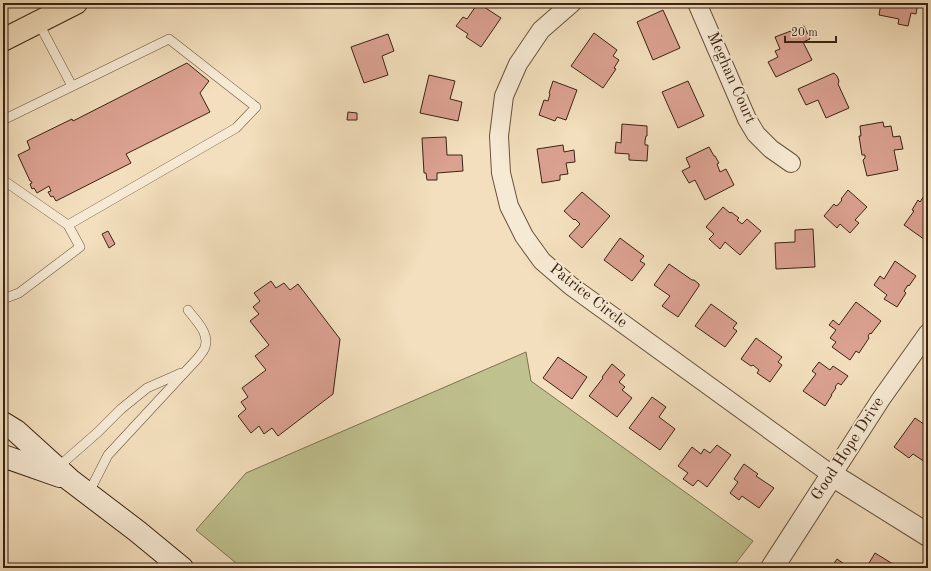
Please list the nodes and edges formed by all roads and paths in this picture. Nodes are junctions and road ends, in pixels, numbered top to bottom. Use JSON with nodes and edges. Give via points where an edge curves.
{"nodes":[{"id":1,"x":76,"y":3,"type":"edge"},
{"id":2,"x":572,"y":3,"type":"edge"},
{"id":3,"x":697,"y":3,"type":"edge"},
{"id":4,"x":38,"y":22,"type":"junction"},
{"id":5,"x":3,"y":40,"type":"edge"},
{"id":6,"x":72,"y":86,"type":"junction"},
{"id":7,"x":3,"y":120,"type":"edge"},
{"id":8,"x":790,"y":163,"type":"dead end"},
{"id":9,"x":3,"y":180,"type":"edge"},
{"id":10,"x":68,"y":225,"type":"junction"},
{"id":11,"x":3,"y":299,"type":"edge"},
{"id":12,"x":188,"y":310,"type":"dead end"},
{"id":13,"x":928,"y":333,"type":"edge"},
{"id":14,"x":184,"y":372,"type":"junction"},
{"id":15,"x":3,"y":423,"type":"edge"},
{"id":16,"x":3,"y":456,"type":"edge"},
{"id":17,"x":64,"y":474,"type":"junction"},
{"id":18,"x":832,"y":475,"type":"junction"},
{"id":19,"x":88,"y":494,"type":"junction"},
{"id":20,"x":928,"y":535,"type":"edge"},
{"id":21,"x":182,"y":568,"type":"edge"},
{"id":22,"x":772,"y":568,"type":"edge"}],
"edges":[{"from":1,"to":4,"type":"highway"},
{"from":2,"to":18,"type":"street","name":"Patrice Circle","via":[[541,30],[518,64],[504,96],[498,136],[501,173],[509,206],[524,236],[542,261],[571,286]]},
{"from":3,"to":8,"type":"street","name":"Meghan Court","via":[[747,119],[756,134]]},
{"from":4,"to":5,"type":"highway"},
{"from":4,"to":6,"type":"lane"},
{"from":6,"to":7,"type":"lane"},
{"from":6,"to":10,"type":"lane","via":[[169,39],[256,108],[236,128]]},
{"from":9,"to":10,"type":"lane"},
{"from":10,"to":11,"type":"lane","via":[[80,247],[19,293]]},
{"from":12,"to":14,"type":"lane","via":[[207,339],[205,348]]},
{"from":13,"to":18,"type":"street","name":"Good Hope Drive"},
{"from":14,"to":17,"type":"lane","via":[[147,388],[121,409],[98,432]]},
{"from":14,"to":19,"type":"lane","via":[[108,455]]},
{"from":15,"to":17,"type":"main road","via":[[16,431]]},
{"from":16,"to":17,"type":"main road"},
{"from":17,"to":19,"type":"main road"},
{"from":18,"to":20,"type":"main road"},
{"from":18,"to":22,"type":"main road","name":"Good Hope Drive"},
{"from":19,"to":21,"type":"main road"}]}
